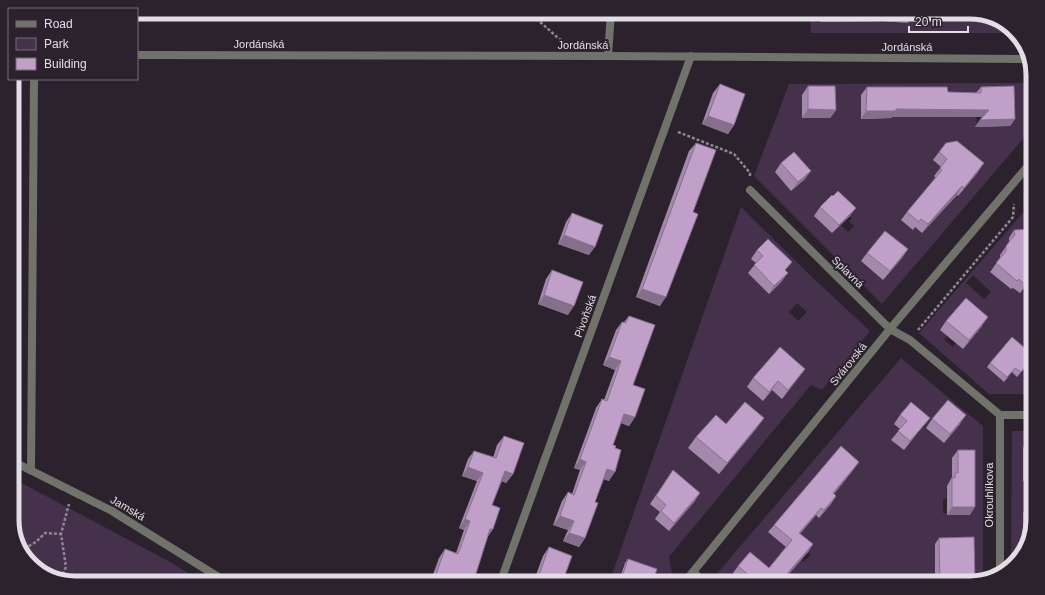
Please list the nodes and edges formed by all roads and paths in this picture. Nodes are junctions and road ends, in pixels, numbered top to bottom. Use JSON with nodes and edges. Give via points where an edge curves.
{"nodes":[{"id":1,"x":538,"y":19,"type":"edge"},
{"id":2,"x":611,"y":19,"type":"edge"},
{"id":3,"x":138,"y":55,"type":"edge"},
{"id":4,"x":586,"y":56,"type":"junction"},
{"id":5,"x":608,"y":56,"type":"junction"},
{"id":6,"x":691,"y":56,"type":"junction"},
{"id":7,"x":1024,"y":59,"type":"edge"},
{"id":8,"x":34,"y":80,"type":"edge"},
{"id":9,"x":665,"y":126,"type":"junction"},
{"id":10,"x":1026,"y":168,"type":"edge"},
{"id":11,"x":750,"y":190,"type":"joint"},
{"id":12,"x":1014,"y":200,"type":"dead end"},
{"id":13,"x":890,"y":329,"type":"junction"},
{"id":14,"x":910,"y":340,"type":"junction"},
{"id":15,"x":1000,"y":415,"type":"junction"},
{"id":16,"x":1026,"y":415,"type":"edge"},
{"id":17,"x":19,"y":464,"type":"edge"},
{"id":18,"x":31,"y":470,"type":"junction"},
{"id":19,"x":76,"y":493,"type":"junction"},
{"id":20,"x":62,"y":534,"type":"junction"},
{"id":21,"x":26,"y":548,"type":"edge"},
{"id":22,"x":1000,"y":567,"type":"edge"},
{"id":23,"x":693,"y":572,"type":"junction"},
{"id":24,"x":63,"y":575,"type":"edge"},
{"id":25,"x":217,"y":576,"type":"edge"},
{"id":26,"x":503,"y":576,"type":"edge"},
{"id":27,"x":690,"y":576,"type":"edge"},
{"id":28,"x":697,"y":576,"type":"edge"}],
"edges":[{"from":1,"to":4,"type":"path","via":[[557,37]]},
{"from":2,"to":5,"type":"street"},
{"from":3,"to":4,"type":"street","name":"Jordánská"},
{"from":4,"to":5,"type":"street","name":"Jordánská"},
{"from":5,"to":6,"type":"street","name":"Jordánská"},
{"from":6,"to":7,"type":"street","name":"Jordánská"},
{"from":6,"to":9,"type":"street","name":"Pivoňská"},
{"from":8,"to":18,"type":"street"},
{"from":9,"to":11,"type":"path","via":[[734,154],[750,173]]},
{"from":9,"to":26,"type":"street","name":"Pivoňská"},
{"from":10,"to":13,"type":"street","name":"Svárovská"},
{"from":11,"to":13,"type":"street","name":"Splavná"},
{"from":12,"to":14,"type":"path","via":[[1013,217]]},
{"from":13,"to":14,"type":"street","name":"Splavná"},
{"from":13,"to":23,"type":"street","name":"Svárovská"},
{"from":14,"to":15,"type":"street","name":"Splavná"},
{"from":15,"to":16,"type":"street"},
{"from":15,"to":22,"type":"street","name":"Okrouhlíkova"},
{"from":17,"to":18,"type":"street","name":"Jamská"},
{"from":18,"to":19,"type":"street","name":"Jamská"},
{"from":19,"to":20,"type":"path","via":[[69,505]]},
{"from":19,"to":25,"type":"street","name":"Jamská","via":[[112,511]]},
{"from":20,"to":21,"type":"path","via":[[45,533]]},
{"from":20,"to":24,"type":"path","via":[[66,567]]},
{"from":23,"to":27,"type":"street","name":"Svárovská"},
{"from":23,"to":28,"type":"street"}]}
